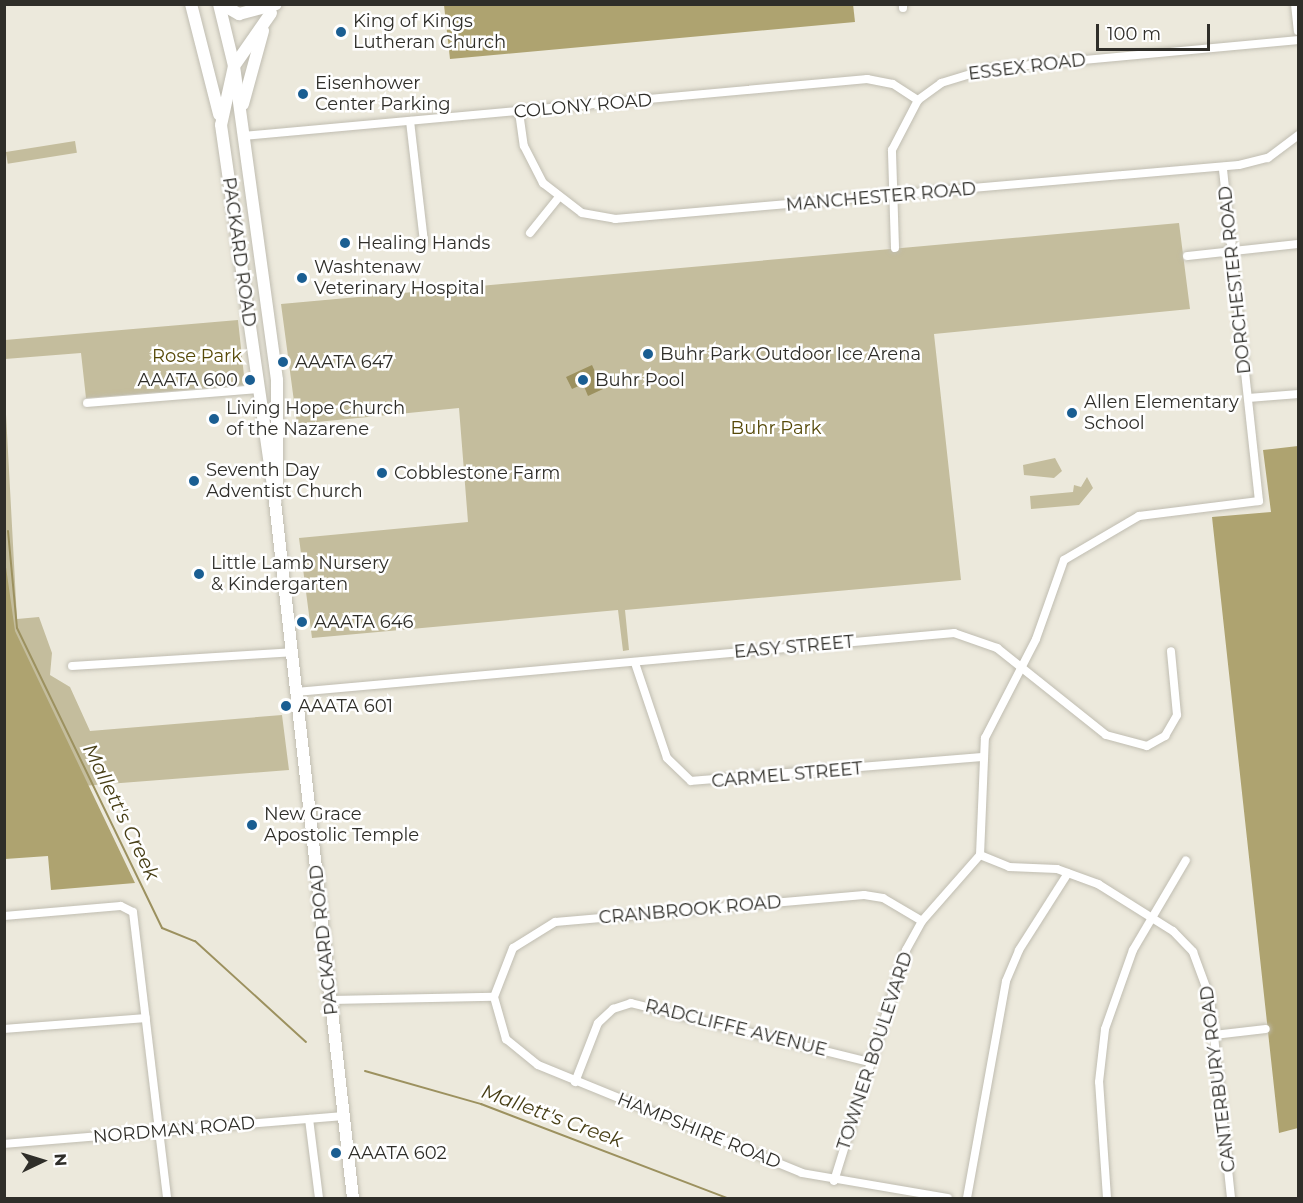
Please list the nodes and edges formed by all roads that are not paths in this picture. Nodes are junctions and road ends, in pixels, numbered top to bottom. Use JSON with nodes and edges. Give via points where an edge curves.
{"nodes":[{"id":1,"x":191,"y":4,"type":"edge"},
{"id":2,"x":220,"y":4,"type":"edge"},
{"id":3,"x":1295,"y":4,"type":"edge"},
{"id":4,"x":274,"y":8,"type":"edge"},
{"id":5,"x":1299,"y":31,"type":"edge"},
{"id":6,"x":1299,"y":40,"type":"edge"},
{"id":7,"x":234,"y":66,"type":"junction"},
{"id":8,"x":918,"y":100,"type":"junction"},
{"id":9,"x":519,"y":112,"type":"junction"},
{"id":10,"x":241,"y":117,"type":"junction"},
{"id":11,"x":410,"y":121,"type":"junction"},
{"id":12,"x":221,"y":124,"type":"junction"},
{"id":13,"x":1299,"y":135,"type":"edge"},
{"id":14,"x":243,"y":136,"type":"junction"},
{"id":15,"x":1223,"y":167,"type":"junction"},
{"id":16,"x":890,"y":196,"type":"junction"},
{"id":17,"x":558,"y":198,"type":"junction"},
{"id":18,"x":530,"y":233,"type":"dead end"},
{"id":19,"x":424,"y":242,"type":"dead end"},
{"id":20,"x":1299,"y":244,"type":"edge"},
{"id":21,"x":238,"y":247,"type":"junction"},
{"id":22,"x":895,"y":248,"type":"dead end"},
{"id":23,"x":1232,"y":250,"type":"junction"},
{"id":24,"x":1187,"y":256,"type":"dead end"},
{"id":25,"x":267,"y":310,"type":"junction"},
{"id":26,"x":250,"y":332,"type":"junction"},
{"id":27,"x":257,"y":389,"type":"junction"},
{"id":28,"x":1299,"y":394,"type":"edge"},
{"id":29,"x":1249,"y":398,"type":"junction"},
{"id":30,"x":87,"y":403,"type":"dead end"},
{"id":31,"x":279,"y":409,"type":"junction"},
{"id":32,"x":276,"y":502,"type":"junction"},
{"id":33,"x":292,"y":651,"type":"junction"},
{"id":34,"x":1171,"y":651,"type":"dead end"},
{"id":35,"x":635,"y":663,"type":"junction"},
{"id":36,"x":72,"y":666,"type":"dead end"},
{"id":37,"x":1020,"y":668,"type":"junction"},
{"id":38,"x":296,"y":692,"type":"junction"},
{"id":39,"x":981,"y":757,"type":"junction"},
{"id":40,"x":980,"y":855,"type":"junction"},
{"id":41,"x":1186,"y":860,"type":"dead end"},
{"id":42,"x":1068,"y":873,"type":"junction"},
{"id":43,"x":4,"y":916,"type":"edge"},
{"id":44,"x":1150,"y":917,"type":"junction"},
{"id":45,"x":922,"y":921,"type":"junction"},
{"id":46,"x":494,"y":997,"type":"junction"},
{"id":47,"x":331,"y":1000,"type":"junction"},
{"id":48,"x":146,"y":1018,"type":"junction"},
{"id":49,"x":4,"y":1029,"type":"edge"},
{"id":50,"x":1266,"y":1029,"type":"dead end"},
{"id":51,"x":1214,"y":1035,"type":"junction"},
{"id":52,"x":870,"y":1062,"type":"junction"},
{"id":53,"x":575,"y":1082,"type":"junction"},
{"id":54,"x":344,"y":1116,"type":"junction"},
{"id":55,"x":309,"y":1119,"type":"junction"},
{"id":56,"x":159,"y":1131,"type":"junction"},
{"id":57,"x":4,"y":1144,"type":"edge"},
{"id":58,"x":834,"y":1181,"type":"junction"},
{"id":59,"x":167,"y":1198,"type":"edge"},
{"id":60,"x":319,"y":1198,"type":"edge"},
{"id":61,"x":353,"y":1198,"type":"edge"},
{"id":62,"x":948,"y":1198,"type":"edge"},
{"id":63,"x":967,"y":1198,"type":"edge"},
{"id":64,"x":1107,"y":1198,"type":"edge"},
{"id":65,"x":1231,"y":1198,"type":"edge"}],
"edges":[{"from":1,"to":12,"type":"main road"},
{"from":2,"to":4,"type":"main road","via":[[236,14]]},
{"from":2,"to":7,"type":"main road","name":"PACKARD ROAD"},
{"from":3,"to":5,"type":"street"},
{"from":4,"to":7,"type":"main road","name":"PACKARD ROAD"},
{"from":4,"to":10,"type":"main road","via":[[254,52]]},
{"from":6,"to":8,"type":"street","name":"ESSEX ROAD","via":[[987,69],[961,74]]},
{"from":7,"to":10,"type":"main road","name":"PACKARD ROAD"},
{"from":7,"to":12,"type":"main road","name":"PACKARD ROAD"},
{"from":8,"to":9,"type":"street","name":"COLONY ROAD","via":[[893,84],[867,79]]},
{"from":8,"to":16,"type":"street","name":"ESSEX ROAD","via":[[897,132],[889,165]]},
{"from":9,"to":11,"type":"street","name":"COLONY ROAD"},
{"from":9,"to":17,"type":"street","name":"MANCHESTER ROAD","via":[[531,164]]},
{"from":10,"to":14,"type":"main road","name":"PACKARD ROAD"},
{"from":11,"to":14,"type":"street","name":"COLONY ROAD"},
{"from":11,"to":19,"type":"street"},
{"from":12,"to":21,"type":"main road","name":"PACKARD ROAD"},
{"from":13,"to":15,"type":"street","name":"MANCHESTER ROAD","via":[[1268,158]]},
{"from":14,"to":25,"type":"main road","name":"PACKARD ROAD"},
{"from":15,"to":16,"type":"street","name":"MANCHESTER ROAD"},
{"from":15,"to":23,"type":"street","name":"DORCHESTER ROAD"},
{"from":16,"to":17,"type":"street","name":"MANCHESTER ROAD","via":[[630,219],[582,213]]},
{"from":16,"to":22,"type":"street","name":"ESSEX ROAD"},
{"from":17,"to":18,"type":"street"},
{"from":20,"to":23,"type":"street"},
{"from":21,"to":25,"type":"main road","via":[[253,310],[261,315]]},
{"from":21,"to":26,"type":"main road","name":"PACKARD ROAD"},
{"from":23,"to":24,"type":"street"},
{"from":23,"to":29,"type":"street","name":"DORCHESTER ROAD"},
{"from":25,"to":31,"type":"main road","name":"PACKARD ROAD"},
{"from":26,"to":27,"type":"main road","name":"PACKARD ROAD"},
{"from":26,"to":31,"type":"main road","via":[[267,417],[275,417]]},
{"from":27,"to":30,"type":"street"},
{"from":27,"to":32,"type":"main road","name":"PACKARD ROAD"},
{"from":28,"to":29,"type":"street"},
{"from":29,"to":37,"type":"street","name":"DORCHESTER ROAD","via":[[1259,501],[1148,513],[1068,555]]},
{"from":31,"to":32,"type":"main road","name":"PACKARD ROAD"},
{"from":32,"to":33,"type":"main road","name":"PACKARD ROAD"},
{"from":33,"to":36,"type":"street"},
{"from":33,"to":38,"type":"main road","name":"PACKARD ROAD"},
{"from":34,"to":37,"type":"street","name":"EASY STREET","via":[[1177,715],[1166,736],[1147,746],[1106,735]]},
{"from":35,"to":37,"type":"street","name":"EASY STREET","via":[[954,633],[987,641]]},
{"from":35,"to":38,"type":"street","name":"EASY STREET"},
{"from":35,"to":39,"type":"street","name":"CARMEL STREET","via":[[667,758],[691,781]]},
{"from":37,"to":39,"type":"street","via":[[991,722]]},
{"from":38,"to":47,"type":"main road","name":"PACKARD ROAD"},
{"from":39,"to":40,"type":"street","via":[[985,820]]},
{"from":40,"to":42,"type":"street","name":"CANTERBURY ROAD","via":[[1002,866]]},
{"from":40,"to":45,"type":"street","name":"TOWNER BOULEVARD"},
{"from":41,"to":44,"type":"street"},
{"from":42,"to":44,"type":"street","name":"CANTERBURY ROAD"},
{"from":42,"to":63,"type":"street","via":[[1019,950],[1006,981]]},
{"from":43,"to":48,"type":"street","via":[[121,906],[136,919]]},
{"from":44,"to":51,"type":"street","name":"CANTERBURY ROAD","via":[[1183,940],[1201,964]]},
{"from":44,"to":64,"type":"street","via":[[1121,973],[1102,1047]]},
{"from":45,"to":46,"type":"street","name":"CRANBROOK ROAD","via":[[883,898],[864,895],[555,922],[513,948]]},
{"from":45,"to":52,"type":"street","name":"TOWNER BOULEVARD","via":[[906,950]]},
{"from":46,"to":47,"type":"street"},
{"from":46,"to":53,"type":"street","name":"HAMPSHIRE ROAD","via":[[501,1029],[516,1051]]},
{"from":47,"to":54,"type":"main road","name":"PACKARD ROAD"},
{"from":48,"to":49,"type":"street"},
{"from":48,"to":56,"type":"street"},
{"from":50,"to":51,"type":"street"},
{"from":51,"to":65,"type":"street","name":"CANTERBURY ROAD"},
{"from":52,"to":53,"type":"street","name":"RADCLIFFE AVENUE","via":[[631,1003],[613,1008],[598,1023]]},
{"from":52,"to":58,"type":"street","name":"TOWNER BOULEVARD"},
{"from":53,"to":58,"type":"street","name":"HAMPSHIRE ROAD"},
{"from":54,"to":55,"type":"street","name":"NORDMAN ROAD"},
{"from":54,"to":61,"type":"main road","name":"PACKARD ROAD"},
{"from":55,"to":56,"type":"street","name":"NORDMAN ROAD"},
{"from":55,"to":60,"type":"street"},
{"from":56,"to":57,"type":"street","name":"NORDMAN ROAD"},
{"from":56,"to":59,"type":"street"},
{"from":58,"to":62,"type":"street","name":"HAMPSHIRE ROAD"}]}
